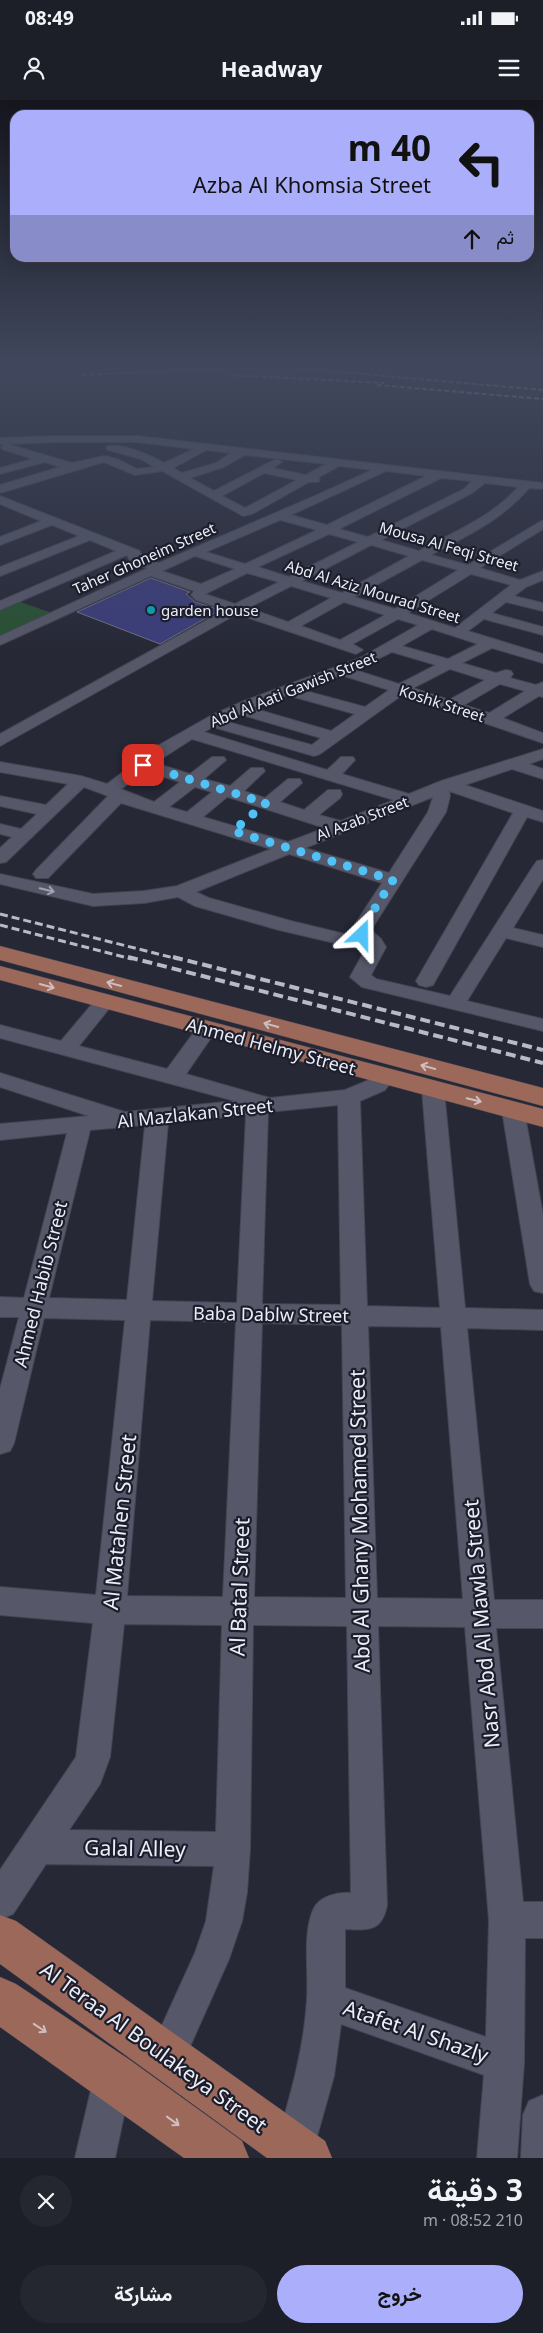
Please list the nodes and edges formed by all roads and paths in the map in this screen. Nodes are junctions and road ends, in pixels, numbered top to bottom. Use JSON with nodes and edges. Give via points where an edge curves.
{"nodes":[{"id":1,"x":28,"y":464,"type":"edge"},
{"id":2,"x":62,"y":464,"type":"edge"},
{"id":3,"x":82,"y":464,"type":"edge"},
{"id":4,"x":119,"y":464,"type":"edge"},
{"id":5,"x":158,"y":464,"type":"edge"},
{"id":6,"x":172,"y":464,"type":"edge"},
{"id":7,"x":222,"y":464,"type":"edge"},
{"id":8,"x":272,"y":464,"type":"edge"},
{"id":9,"x":334,"y":464,"type":"edge"},
{"id":10,"x":354,"y":464,"type":"edge"},
{"id":11,"x":72,"y":467,"type":"junction"},
{"id":12,"x":163,"y":467,"type":"junction"},
{"id":13,"x":384,"y":468,"type":"junction"},
{"id":14,"x":2,"y":469,"type":"edge"},
{"id":15,"x":262,"y":469,"type":"junction"},
{"id":16,"x":439,"y":474,"type":"junction"},
{"id":17,"x":181,"y":477,"type":"junction"},
{"id":18,"x":308,"y":479,"type":"junction"},
{"id":19,"x":482,"y":479,"type":"junction"},
{"id":20,"x":241,"y":480,"type":"junction"},
{"id":21,"x":526,"y":484,"type":"junction"},
{"id":22,"x":543,"y":486,"type":"edge"},
{"id":23,"x":343,"y":487,"type":"junction"},
{"id":24,"x":414,"y":487,"type":"junction"},
{"id":25,"x":0,"y":489,"type":"edge"},
{"id":26,"x":287,"y":490,"type":"junction"},
{"id":27,"x":213,"y":496,"type":"junction"},
{"id":28,"x":457,"y":496,"type":"junction"},
{"id":29,"x":321,"y":498,"type":"junction"},
{"id":30,"x":0,"y":500,"type":"edge"},
{"id":31,"x":13,"y":505,"type":"junction"},
{"id":32,"x":0,"y":510,"type":"edge"},
{"id":33,"x":248,"y":511,"type":"junction"},
{"id":34,"x":277,"y":517,"type":"junction"},
{"id":35,"x":52,"y":521,"type":"junction"},
{"id":36,"x":543,"y":524,"type":"edge"},
{"id":37,"x":329,"y":529,"type":"junction"},
{"id":38,"x":90,"y":536,"type":"junction"},
{"id":39,"x":368,"y":540,"type":"junction"},
{"id":40,"x":0,"y":541,"type":"edge"},
{"id":41,"x":127,"y":551,"type":"junction"},
{"id":42,"x":194,"y":552,"type":"junction"},
{"id":43,"x":421,"y":555,"type":"junction"},
{"id":44,"x":242,"y":568,"type":"junction"},
{"id":45,"x":470,"y":569,"type":"junction"},
{"id":46,"x":155,"y":570,"type":"junction"},
{"id":47,"x":0,"y":572,"type":"edge"},
{"id":48,"x":540,"y":579,"type":"edge"},
{"id":49,"x":288,"y":582,"type":"junction"},
{"id":50,"x":521,"y":584,"type":"junction"},
{"id":51,"x":202,"y":589,"type":"junction"},
{"id":52,"x":0,"y":593,"type":"edge"},
{"id":53,"x":502,"y":597,"type":"junction"},
{"id":54,"x":341,"y":598,"type":"junction"},
{"id":55,"x":16,"y":599,"type":"junction"},
{"id":56,"x":0,"y":606,"type":"edge"},
{"id":57,"x":543,"y":608,"type":"edge"},
{"id":58,"x":236,"y":609,"type":"junction"},
{"id":59,"x":60,"y":614,"type":"junction"},
{"id":60,"x":481,"y":614,"type":"junction"},
{"id":61,"x":395,"y":615,"type":"junction"},
{"id":62,"x":429,"y":625,"type":"junction"},
{"id":63,"x":289,"y":627,"type":"junction"},
{"id":64,"x":543,"y":631,"type":"edge"},
{"id":65,"x":457,"y":634,"type":"junction"},
{"id":66,"x":0,"y":641,"type":"edge"},
{"id":67,"x":490,"y":643,"type":"junction"},
{"id":68,"x":341,"y":645,"type":"junction"},
{"id":69,"x":391,"y":647,"type":"junction"},
{"id":70,"x":375,"y":656,"type":"junction"},
{"id":71,"x":539,"y":658,"type":"edge"},
{"id":72,"x":449,"y":664,"type":"junction"},
{"id":73,"x":341,"y":670,"type":"junction"},
{"id":74,"x":498,"y":678,"type":"junction"},
{"id":75,"x":286,"y":690,"type":"junction"},
{"id":76,"x":399,"y":690,"type":"junction"},
{"id":77,"x":541,"y":690,"type":"edge"},
{"id":78,"x":450,"y":706,"type":"junction"},
{"id":79,"x":237,"y":709,"type":"junction"},
{"id":80,"x":367,"y":713,"type":"junction"},
{"id":81,"x":490,"y":719,"type":"junction"},
{"id":82,"x":211,"y":722,"type":"junction"},
{"id":83,"x":543,"y":724,"type":"edge"},
{"id":84,"x":527,"y":732,"type":"junction"},
{"id":85,"x":189,"y":734,"type":"junction"},
{"id":86,"x":334,"y":737,"type":"junction"},
{"id":87,"x":543,"y":738,"type":"edge"},
{"id":88,"x":270,"y":739,"type":"junction"},
{"id":89,"x":0,"y":741,"type":"edge"},
{"id":90,"x":253,"y":752,"type":"junction"},
{"id":91,"x":543,"y":754,"type":"edge"},
{"id":92,"x":218,"y":760,"type":"dead end"},
{"id":93,"x":346,"y":760,"type":"dead end"},
{"id":94,"x":512,"y":764,"type":"junction"},
{"id":95,"x":143,"y":765,"type":"junction"},
{"id":96,"x":0,"y":766,"type":"edge"},
{"id":97,"x":257,"y":771,"type":"dead end"},
{"id":98,"x":543,"y":774,"type":"edge"},
{"id":99,"x":330,"y":776,"type":"junction"},
{"id":100,"x":192,"y":780,"type":"junction"},
{"id":101,"x":81,"y":781,"type":"junction"},
{"id":102,"x":294,"y":783,"type":"dead end"},
{"id":103,"x":444,"y":786,"type":"junction"},
{"id":104,"x":114,"y":792,"type":"junction"},
{"id":105,"x":229,"y":792,"type":"junction"},
{"id":106,"x":334,"y":794,"type":"dead end"},
{"id":107,"x":410,"y":800,"type":"junction"},
{"id":108,"x":0,"y":801,"type":"edge"},
{"id":109,"x":157,"y":808,"type":"junction"},
{"id":110,"x":523,"y":810,"type":"junction"},
{"id":111,"x":48,"y":811,"type":"junction"},
{"id":112,"x":253,"y":815,"type":"junction"},
{"id":113,"x":308,"y":816,"type":"junction"},
{"id":114,"x":543,"y":817,"type":"edge"},
{"id":115,"x":190,"y":818,"type":"junction"},
{"id":116,"x":341,"y":827,"type":"junction"},
{"id":117,"x":0,"y":829,"type":"edge"},
{"id":118,"x":24,"y":835,"type":"junction"},
{"id":119,"x":286,"y":848,"type":"junction"},
{"id":120,"x":0,"y":858,"type":"edge"},
{"id":121,"x":0,"y":865,"type":"edge"},
{"id":122,"x":543,"y":865,"type":"edge"},
{"id":123,"x":42,"y":874,"type":"junction"},
{"id":124,"x":0,"y":879,"type":"edge"},
{"id":125,"x":393,"y":880,"type":"junction"},
{"id":126,"x":536,"y":889,"type":"edge"},
{"id":127,"x":181,"y":890,"type":"junction"},
{"id":128,"x":124,"y":898,"type":"junction"},
{"id":129,"x":501,"y":931,"type":"junction"},
{"id":130,"x":543,"y":942,"type":"edge"},
{"id":131,"x":376,"y":947,"type":"junction"},
{"id":132,"x":0,"y":954,"type":"edge"},
{"id":133,"x":0,"y":973,"type":"edge"},
{"id":134,"x":367,"y":975,"type":"junction"},
{"id":135,"x":426,"y":981,"type":"junction"},
{"id":136,"x":459,"y":997,"type":"junction"},
{"id":137,"x":105,"y":1001,"type":"junction"},
{"id":138,"x":540,"y":1020,"type":"edge"},
{"id":139,"x":206,"y":1029,"type":"junction"},
{"id":140,"x":0,"y":1031,"type":"edge"},
{"id":141,"x":66,"y":1048,"type":"junction"},
{"id":142,"x":172,"y":1077,"type":"junction"},
{"id":143,"x":384,"y":1077,"type":"junction"},
{"id":144,"x":0,"y":1080,"type":"edge"},
{"id":145,"x":433,"y":1090,"type":"junction"},
{"id":146,"x":349,"y":1097,"type":"junction"},
{"id":147,"x":543,"y":1097,"type":"edge"},
{"id":148,"x":266,"y":1105,"type":"junction"},
{"id":149,"x":513,"y":1110,"type":"junction"},
{"id":150,"x":158,"y":1116,"type":"junction"},
{"id":151,"x":543,"y":1118,"type":"edge"},
{"id":152,"x":125,"y":1120,"type":"junction"},
{"id":153,"x":80,"y":1124,"type":"junction"},
{"id":154,"x":0,"y":1132,"type":"edge"},
{"id":155,"x":543,"y":1284,"type":"edge"},
{"id":156,"x":0,"y":1307,"type":"edge"},
{"id":157,"x":33,"y":1308,"type":"junction"},
{"id":158,"x":139,"y":1311,"type":"junction"},
{"id":159,"x":248,"y":1313,"type":"junction"},
{"id":160,"x":354,"y":1316,"type":"junction"},
{"id":161,"x":453,"y":1318,"type":"junction"},
{"id":162,"x":543,"y":1320,"type":"edge"},
{"id":163,"x":0,"y":1443,"type":"edge"},
{"id":164,"x":0,"y":1601,"type":"edge"},
{"id":165,"x":110,"y":1610,"type":"junction"},
{"id":166,"x":238,"y":1611,"type":"junction"},
{"id":167,"x":361,"y":1612,"type":"junction"},
{"id":168,"x":480,"y":1613,"type":"junction"},
{"id":169,"x":543,"y":1614,"type":"edge"},
{"id":170,"x":38,"y":1847,"type":"junction"},
{"id":171,"x":233,"y":1849,"type":"junction"},
{"id":172,"x":507,"y":1920,"type":"junction"},
{"id":173,"x":543,"y":1920,"type":"edge"},
{"id":174,"x":0,"y":1931,"type":"edge"},
{"id":175,"x":0,"y":2000,"type":"edge"},
{"id":176,"x":326,"y":2000,"type":"junction"},
{"id":177,"x":167,"y":2056,"type":"junction"},
{"id":178,"x":505,"y":2063,"type":"junction"},
{"id":179,"x":113,"y":2077,"type":"junction"},
{"id":180,"x":543,"y":2115,"type":"edge"},
{"id":181,"x":302,"y":2153,"type":"edge"},
{"id":182,"x":95,"y":2158,"type":"edge"},
{"id":183,"x":224,"y":2158,"type":"edge"},
{"id":184,"x":497,"y":2158,"type":"edge"},
{"id":185,"x":541,"y":2158,"type":"edge"}],
"edges":[{"from":1,"to":14,"type":"street"},
{"from":2,"to":11,"type":"street"},
{"from":3,"to":11,"type":"street"},
{"from":4,"to":12,"type":"street","via":[[138,473]]},
{"from":5,"to":12,"type":"street","name":"Mousa Al Feqi Street"},
{"from":6,"to":12,"type":"street"},
{"from":7,"to":17,"type":"street"},
{"from":8,"to":15,"type":"street"},
{"from":9,"to":18,"type":"street"},
{"from":10,"to":13,"type":"street"},
{"from":11,"to":25,"type":"street"},
{"from":12,"to":17,"type":"street","name":"Mousa Al Feqi Street"},
{"from":13,"to":16,"type":"street"},
{"from":13,"to":23,"type":"street","name":"Taher Ghoneim Street"},
{"from":15,"to":18,"type":"street"},
{"from":15,"to":20,"type":"street"},
{"from":16,"to":19,"type":"street"},
{"from":16,"to":24,"type":"street"},
{"from":17,"to":27,"type":"street","name":"Mousa Al Feqi Street"},
{"from":18,"to":23,"type":"street"},
{"from":18,"to":26,"type":"street"},
{"from":19,"to":21,"type":"street"},
{"from":19,"to":28,"type":"street","via":[[475,487]]},
{"from":20,"to":26,"type":"street"},
{"from":20,"to":27,"type":"street"},
{"from":21,"to":22,"type":"street"},
{"from":21,"to":43,"type":"street","via":[[510,503],[491,517]]},
{"from":23,"to":29,"type":"street","name":"Taher Ghoneim Street"},
{"from":24,"to":28,"type":"street"},
{"from":24,"to":37,"type":"street"},
{"from":26,"to":29,"type":"street"},
{"from":26,"to":33,"type":"street"},
{"from":27,"to":33,"type":"street","name":"Mousa Al Feqi Street","via":[[241,511]]},
{"from":28,"to":39,"type":"street"},
{"from":29,"to":34,"type":"street","name":"Taher Ghoneim Street"},
{"from":30,"to":31,"type":"street"},
{"from":31,"to":32,"type":"street"},
{"from":31,"to":35,"type":"street"},
{"from":33,"to":34,"type":"street","name":"Mousa Al Feqi Street"},
{"from":34,"to":37,"type":"street","name":"Mousa Al Feqi Street"},
{"from":34,"to":42,"type":"street","name":"Taher Ghoneim Street"},
{"from":35,"to":38,"type":"street"},
{"from":35,"to":40,"type":"street"},
{"from":36,"to":45,"type":"street"},
{"from":37,"to":39,"type":"street","name":"Mousa Al Feqi Street"},
{"from":37,"to":44,"type":"street"},
{"from":38,"to":41,"type":"street"},
{"from":38,"to":47,"type":"street"},
{"from":39,"to":43,"type":"street","name":"Mousa Al Feqi Street"},
{"from":39,"to":49,"type":"street"},
{"from":41,"to":46,"type":"street"},
{"from":41,"to":55,"type":"street"},
{"from":42,"to":44,"type":"street","name":"Abd Al Aziz Mourad Street"},
{"from":42,"to":46,"type":"street","name":"Taher Ghoneim Street"},
{"from":43,"to":45,"type":"street","name":"Mousa Al Feqi Street"},
{"from":43,"to":54,"type":"street"},
{"from":44,"to":49,"type":"street","name":"Abd Al Aziz Mourad Street"},
{"from":44,"to":51,"type":"street"},
{"from":45,"to":50,"type":"street","name":"Mousa Al Feqi Street"},
{"from":45,"to":61,"type":"street"},
{"from":46,"to":51,"type":"street"},
{"from":46,"to":59,"type":"street","name":"Taher Ghoneim Street"},
{"from":48,"to":50,"type":"street"},
{"from":49,"to":54,"type":"street","name":"Abd Al Aziz Mourad Street"},
{"from":49,"to":58,"type":"street"},
{"from":50,"to":53,"type":"street"},
{"from":51,"to":58,"type":"street","via":[[198,595],[201,597]]},
{"from":52,"to":55,"type":"street"},
{"from":53,"to":57,"type":"street"},
{"from":53,"to":60,"type":"street"},
{"from":54,"to":61,"type":"street","name":"Abd Al Aziz Mourad Street"},
{"from":54,"to":63,"type":"street"},
{"from":55,"to":56,"type":"street"},
{"from":55,"to":59,"type":"street"},
{"from":58,"to":63,"type":"street"},
{"from":58,"to":89,"type":"street"},
{"from":59,"to":66,"type":"street","name":"Taher Ghoneim Street"},
{"from":60,"to":64,"type":"street"},
{"from":60,"to":65,"type":"street"},
{"from":61,"to":62,"type":"street","name":"Abd Al Aziz Mourad Street"},
{"from":61,"to":68,"type":"street"},
{"from":62,"to":65,"type":"street","name":"Abd Al Aziz Mourad Street"},
{"from":62,"to":69,"type":"street","name":"Abd Al Aati Gawish Street"},
{"from":63,"to":68,"type":"street"},
{"from":65,"to":67,"type":"street","name":"Abd Al Aziz Mourad Street"},
{"from":67,"to":71,"type":"street","name":"Abd Al Aziz Mourad Street"},
{"from":67,"to":72,"type":"street"},
{"from":68,"to":70,"type":"street"},
{"from":69,"to":70,"type":"street","name":"Abd Al Aati Gawish Street"},
{"from":69,"to":72,"type":"street"},
{"from":70,"to":73,"type":"street","name":"Abd Al Aati Gawish Street"},
{"from":71,"to":74,"type":"street"},
{"from":72,"to":74,"type":"street"},
{"from":72,"to":76,"type":"street"},
{"from":73,"to":75,"type":"street","name":"Abd Al Aati Gawish Street"},
{"from":73,"to":76,"type":"street","name":"Koshk Street"},
{"from":74,"to":77,"type":"street"},
{"from":74,"to":78,"type":"street"},
{"from":75,"to":79,"type":"street","name":"Abd Al Aati Gawish Street"},
{"from":75,"to":80,"type":"street"},
{"from":76,"to":78,"type":"street","name":"Koshk Street"},
{"from":76,"to":80,"type":"street"},
{"from":77,"to":81,"type":"street"},
{"from":78,"to":81,"type":"street","name":"Koshk Street"},
{"from":79,"to":82,"type":"street","name":"Abd Al Aati Gawish Street"},
{"from":79,"to":86,"type":"street"},
{"from":80,"to":86,"type":"street"},
{"from":81,"to":84,"type":"street","name":"Koshk Street"},
{"from":82,"to":85,"type":"street","name":"Abd Al Aati Gawish Street"},
{"from":82,"to":88,"type":"street"},
{"from":83,"to":84,"type":"street"},
{"from":84,"to":87,"type":"street","name":"Koshk Street"},
{"from":85,"to":90,"type":"street"},
{"from":85,"to":95,"type":"street","name":"Abd Al Aati Gawish Street"},
{"from":86,"to":88,"type":"street","via":[[310,751]]},
{"from":88,"to":90,"type":"street"},
{"from":90,"to":99,"type":"street"},
{"from":91,"to":94,"type":"street","name":"Al Azab Street"},
{"from":92,"to":100,"type":"street"},
{"from":93,"to":99,"type":"street"},
{"from":94,"to":98,"type":"street"},
{"from":94,"to":103,"type":"street","name":"Al Azab Street"},
{"from":95,"to":100,"type":"street"},
{"from":95,"to":104,"type":"street","name":"Abd Al Aati Gawish Street"},
{"from":96,"to":101,"type":"street"},
{"from":97,"to":105,"type":"street"},
{"from":99,"to":107,"type":"street"},
{"from":100,"to":105,"type":"street"},
{"from":100,"to":109,"type":"street"},
{"from":101,"to":104,"type":"street"},
{"from":101,"to":111,"type":"street"},
{"from":102,"to":112,"type":"street"},
{"from":103,"to":107,"type":"street","name":"Al Azab Street"},
{"from":103,"to":110,"type":"street"},
{"from":103,"to":125,"type":"street","via":[[437,812]]},
{"from":104,"to":109,"type":"street"},
{"from":104,"to":123,"type":"street","name":"Abd Al Aati Gawish Street"},
{"from":105,"to":112,"type":"street"},
{"from":105,"to":115,"type":"street"},
{"from":106,"to":113,"type":"street"},
{"from":107,"to":116,"type":"street","name":"Al Azab Street"},
{"from":108,"to":111,"type":"street"},
{"from":109,"to":115,"type":"street"},
{"from":110,"to":114,"type":"street"},
{"from":110,"to":135,"type":"street"},
{"from":111,"to":118,"type":"street"},
{"from":112,"to":113,"type":"street"},
{"from":112,"to":115,"type":"street"},
{"from":112,"to":119,"type":"street"},
{"from":113,"to":116,"type":"street"},
{"from":116,"to":119,"type":"street","name":"Al Azab Street"},
{"from":117,"to":118,"type":"street"},
{"from":118,"to":120,"type":"street"},
{"from":119,"to":125,"type":"street"},
{"from":119,"to":127,"type":"street","name":"Al Azab Street"},
{"from":121,"to":123,"type":"street"},
{"from":122,"to":126,"type":"street"},
{"from":123,"to":128,"type":"street","via":[[110,890]]},
{"from":124,"to":128,"type":"street","name":"Al Azab Street","one_way":true,"via":[[94,900]]},
{"from":125,"to":131,"type":"street","via":[[361,930],[362,935]]},
{"from":126,"to":129,"type":"street"},
{"from":127,"to":128,"type":"street","name":"Al Azab Street"},
{"from":127,"to":131,"type":"street","via":[[193,899],[211,905]]},
{"from":129,"to":130,"type":"street"},
{"from":129,"to":136,"type":"street"},
{"from":131,"to":134,"type":"street"},
{"from":147,"to":132,"type":"main road","name":"Ahmed Helmy Street","one_way":true},
{"from":133,"to":137,"type":"main road","name":"Ahmed Helmy Street","one_way":true},
{"from":134,"to":135,"type":"street"},
{"from":134,"to":136,"type":"street"},
{"from":135,"to":136,"type":"street"},
{"from":136,"to":138,"type":"street"},
{"from":137,"to":139,"type":"main road","name":"Ahmed Helmy Street"},
{"from":137,"to":141,"type":"street"},
{"from":139,"to":142,"type":"street"},
{"from":139,"to":143,"type":"main road","name":"Ahmed Helmy Street"},
{"from":140,"to":141,"type":"street"},
{"from":141,"to":142,"type":"street"},
{"from":142,"to":148,"type":"street"},
{"from":143,"to":145,"type":"main road","name":"Ahmed Helmy Street"},
{"from":143,"to":146,"type":"street","name":"Al Mazlakan Street","via":[[377,1085]]},
{"from":144,"to":152,"type":"street"},
{"from":145,"to":149,"type":"main road","name":"Ahmed Helmy Street","one_way":true},
{"from":145,"to":161,"type":"street","name":"Nasr Abd Al Mawla Street"},
{"from":146,"to":148,"type":"street","name":"Al Mazlakan Street"},
{"from":146,"to":160,"type":"street","name":"Abd Al Ghany Mohamed Street"},
{"from":148,"to":150,"type":"street","name":"Al Mazlakan Street"},
{"from":148,"to":159,"type":"street","name":"Al Batal Street"},
{"from":149,"to":151,"type":"main road","name":"Ahmed Helmy Street"},
{"from":149,"to":155,"type":"street"},
{"from":150,"to":152,"type":"street","name":"Al Mazlakan Street"},
{"from":150,"to":158,"type":"street","name":"Al Matahen Street"},
{"from":152,"to":153,"type":"street","name":"Al Mazlakan Street"},
{"from":153,"to":154,"type":"street","name":"Al Mazlakan Street"},
{"from":153,"to":157,"type":"street","name":"Ahmed Habib Street"},
{"from":156,"to":157,"type":"street","name":"Baba Dablw Street"},
{"from":157,"to":158,"type":"street","name":"Baba Dablw Street"},
{"from":157,"to":163,"type":"street","name":"Ahmed Habib Street"},
{"from":158,"to":159,"type":"street","name":"Baba Dablw Street"},
{"from":158,"to":165,"type":"street","name":"Al Matahen Street"},
{"from":159,"to":160,"type":"street","name":"Baba Dablw Street"},
{"from":159,"to":166,"type":"street","name":"Al Batal Street"},
{"from":160,"to":161,"type":"street","name":"Baba Dablw Street"},
{"from":160,"to":167,"type":"street","name":"Abd Al Ghany Mohamed Street"},
{"from":161,"to":162,"type":"street","name":"Baba Dablw Street"},
{"from":161,"to":168,"type":"street","name":"Nasr Abd Al Mawla Street"},
{"from":164,"to":165,"type":"street"},
{"from":165,"to":166,"type":"street"},
{"from":165,"to":170,"type":"street","name":"Al Matahen Street","via":[[93,1757],[88,1772]]},
{"from":166,"to":167,"type":"street"},
{"from":166,"to":171,"type":"street","name":"Al Batal Street"},
{"from":167,"to":168,"type":"street"},
{"from":167,"to":176,"type":"street","name":"Abd Al Ghany Mohamed Street","via":[[369,1905],[364,1913],[334,1911],[330,1914],[327,1921]]},
{"from":168,"to":169,"type":"street"},
{"from":168,"to":172,"type":"street","name":"Nasr Abd Al Mawla Street"},
{"from":170,"to":171,"type":"street","name":"Galal Alley"},
{"from":170,"to":174,"type":"street","name":"Al Matahen Street"},
{"from":171,"to":177,"type":"street","name":"Al Batal Street","via":[[224,1922],[211,1959]]},
{"from":172,"to":173,"type":"street"},
{"from":172,"to":178,"type":"street","name":"Nasr Abd Al Mawla Street"},
{"from":174,"to":177,"type":"main road","name":"Al Teraa Al Boulakeya Street"},
{"from":175,"to":179,"type":"main road","one_way":true},
{"from":176,"to":178,"type":"street","name":"Atafet Al Shazly"},
{"from":176,"to":181,"type":"street"},
{"from":177,"to":181,"type":"main road","name":"Al Teraa Al Boulakeya Street"},
{"from":178,"to":184,"type":"street","name":"Nasr Abd Al Mawla Street"},
{"from":179,"to":182,"type":"street"},
{"from":179,"to":183,"type":"main road","one_way":true},
{"from":180,"to":185,"type":"street"}]}
